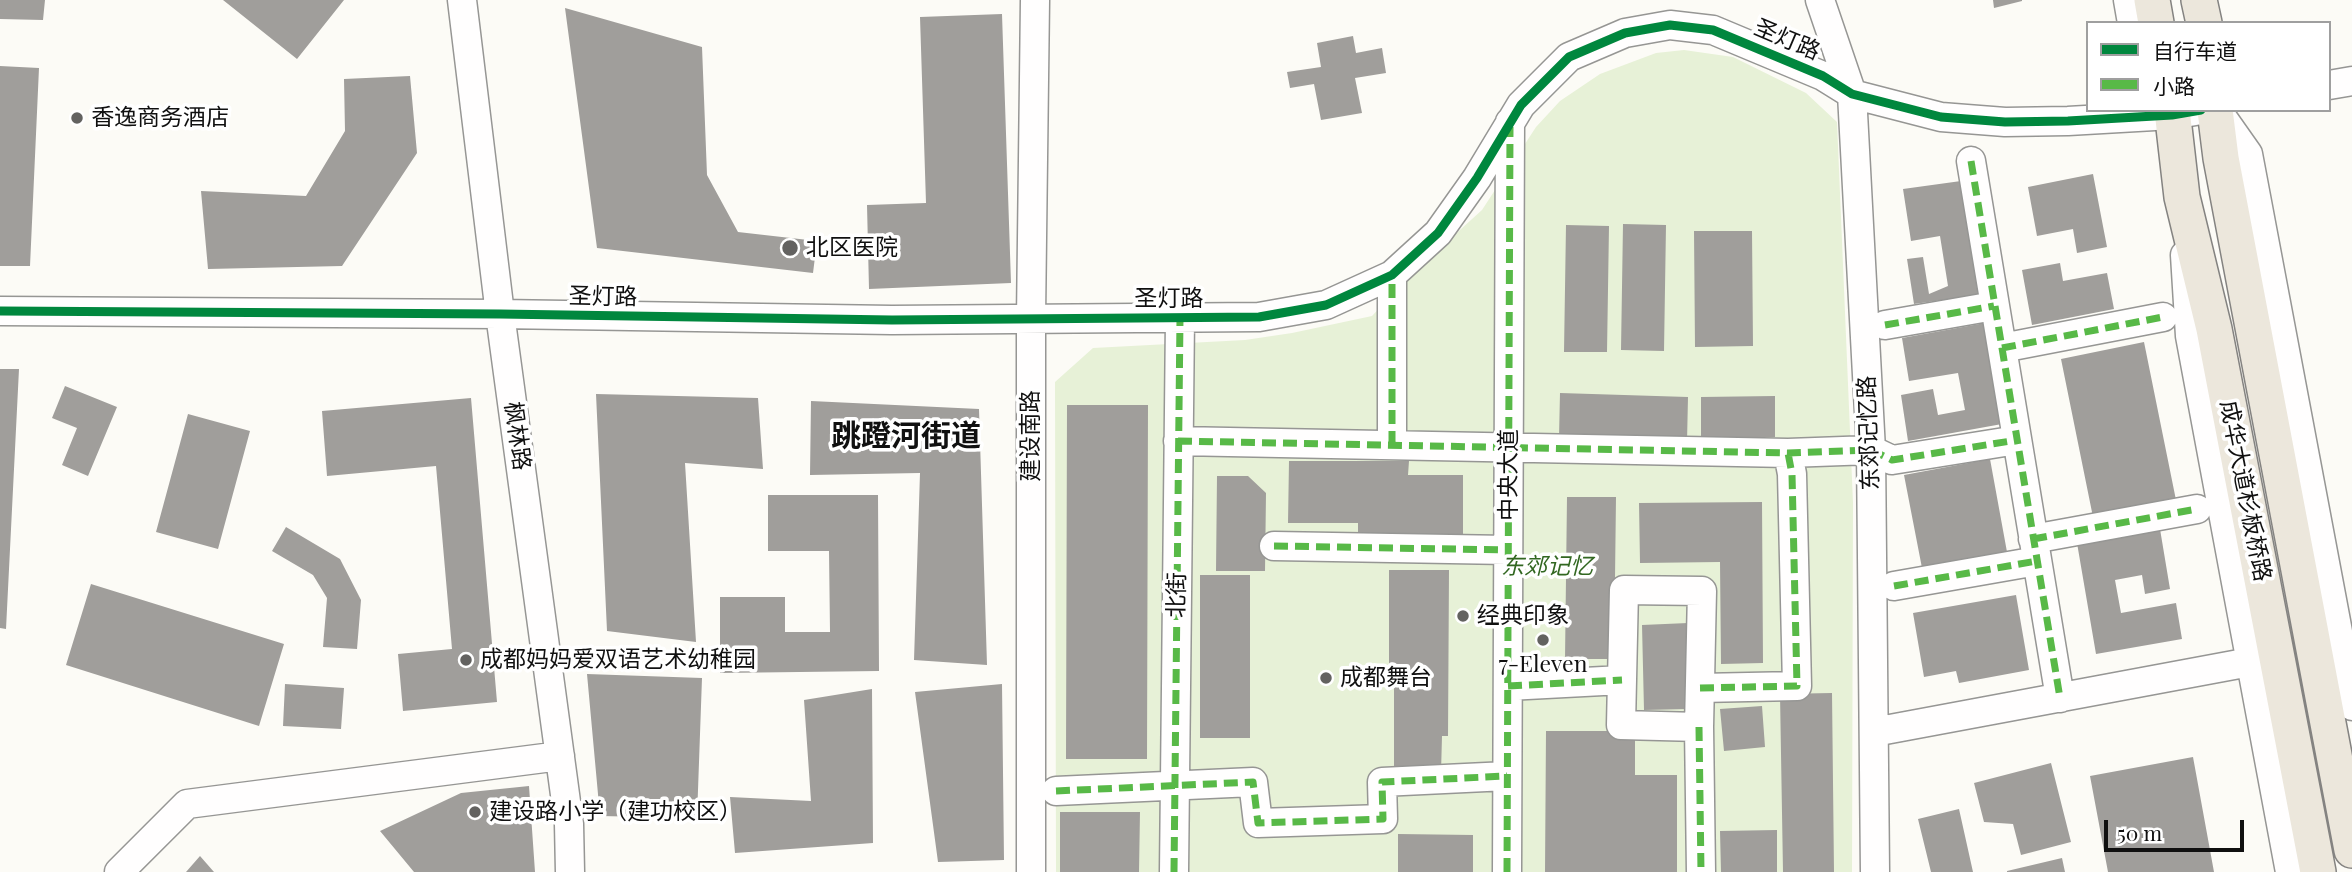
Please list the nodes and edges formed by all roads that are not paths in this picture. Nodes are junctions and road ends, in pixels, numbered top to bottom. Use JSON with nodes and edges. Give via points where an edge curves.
{"nodes":[{"id":1,"x":462,"y":0,"type":"edge"},
{"id":2,"x":1035,"y":0,"type":"edge"},
{"id":3,"x":1820,"y":0,"type":"edge"},
{"id":4,"x":2127,"y":0,"type":"edge"},
{"id":5,"x":2152,"y":0,"type":"edge"},
{"id":6,"x":2132,"y":21,"type":"edge"},
{"id":7,"x":2156,"y":21,"type":"edge"},
{"id":8,"x":2352,"y":81,"type":"edge"},
{"id":9,"x":2331,"y":85,"type":"edge"},
{"id":10,"x":1852,"y":94,"type":"junction"},
{"id":11,"x":2163,"y":112,"type":"edge"},
{"id":12,"x":2179,"y":112,"type":"edge"},
{"id":13,"x":2216,"y":112,"type":"edge"},
{"id":14,"x":2217,"y":112,"type":"edge"},
{"id":15,"x":1510,"y":120,"type":"junction"},
{"id":16,"x":1971,"y":161,"type":"dead end"},
{"id":17,"x":2182,"y":197,"type":"junction"},
{"id":18,"x":1392,"y":275,"type":"junction"},
{"id":19,"x":1994,"y":306,"type":"junction"},
{"id":20,"x":0,"y":311,"type":"edge"},
{"id":21,"x":500,"y":314,"type":"junction"},
{"id":22,"x":2163,"y":317,"type":"dead end"},
{"id":23,"x":1031,"y":318,"type":"junction"},
{"id":24,"x":1180,"y":318,"type":"junction"},
{"id":25,"x":1885,"y":325,"type":"dead end"},
{"id":26,"x":2001,"y":348,"type":"junction"},
{"id":27,"x":2017,"y":440,"type":"junction"},
{"id":28,"x":1178,"y":441,"type":"junction"},
{"id":29,"x":1392,"y":445,"type":"junction"},
{"id":30,"x":1509,"y":447,"type":"junction"},
{"id":31,"x":1871,"y":450,"type":"junction"},
{"id":32,"x":1788,"y":453,"type":"junction"},
{"id":33,"x":2197,"y":509,"type":"dead end"},
{"id":34,"x":1273,"y":545,"type":"dead end"},
{"id":35,"x":1508,"y":550,"type":"junction"},
{"id":36,"x":2035,"y":550,"type":"junction"},
{"id":37,"x":1894,"y":586,"type":"dead end"},
{"id":38,"x":2250,"y":662,"type":"junction"},
{"id":39,"x":1622,"y":680,"type":"junction"},
{"id":40,"x":1508,"y":686,"type":"junction"},
{"id":41,"x":1700,"y":688,"type":"junction"},
{"id":42,"x":2060,"y":698,"type":"junction"},
{"id":43,"x":2352,"y":706,"type":"edge"},
{"id":44,"x":1699,"y":727,"type":"junction"},
{"id":45,"x":1874,"y":732,"type":"junction"},
{"id":46,"x":560,"y":757,"type":"junction"},
{"id":47,"x":1507,"y":776,"type":"junction"},
{"id":48,"x":1175,"y":786,"type":"junction"},
{"id":49,"x":1056,"y":791,"type":"dead end"},
{"id":50,"x":2352,"y":850,"type":"edge"},
{"id":51,"x":119,"y":872,"type":"edge"},
{"id":52,"x":570,"y":872,"type":"edge"},
{"id":53,"x":1031,"y":872,"type":"edge"},
{"id":54,"x":1174,"y":872,"type":"edge"},
{"id":55,"x":1507,"y":872,"type":"edge"},
{"id":56,"x":1700,"y":872,"type":"edge"},
{"id":57,"x":1875,"y":872,"type":"edge"},
{"id":58,"x":2290,"y":872,"type":"edge"},
{"id":59,"x":2318,"y":872,"type":"edge"}],
"edges":[{"from":1,"to":21,"type":"street","name":"枫林路"},
{"from":2,"to":23,"type":"street","name":"建设南路"},
{"from":3,"to":10,"type":"street","name":"东郊记忆路"},
{"from":4,"to":6,"type":"street"},
{"from":5,"to":7,"type":"main road"},
{"from":8,"to":9,"type":"street"},
{"from":10,"to":11,"type":"street","name":"圣灯路","via":[[1941,117],[2005,122]]},
{"from":10,"to":15,"type":"street","name":"圣灯路","via":[[1823,76],[1713,30],[1670,25],[1625,33],[1569,57]]},
{"from":10,"to":31,"type":"street","name":"东郊记忆路"},
{"from":12,"to":17,"type":"main road","name":"成华大道杉板桥路"},
{"from":13,"to":50,"type":"main road","name":"成华大道杉板桥路","via":[[2221,158]]},
{"from":14,"to":43,"type":"street","via":[[2248,154]]},
{"from":15,"to":18,"type":"street","name":"圣灯路","via":[[1478,178],[1438,233]]},
{"from":15,"to":30,"type":"street","name":"中央大道"},
{"from":16,"to":19,"type":"street"},
{"from":17,"to":38,"type":"street","via":[[2190,336]]},
{"from":17,"to":59,"type":"main road","name":"成华大道杉板桥路","via":[[2214,328]]},
{"from":18,"to":24,"type":"street","name":"圣灯路","via":[[1326,305],[1259,317]]},
{"from":18,"to":29,"type":"street"},
{"from":19,"to":25,"type":"street"},
{"from":19,"to":26,"type":"street"},
{"from":20,"to":21,"type":"street","name":"圣灯路"},
{"from":21,"to":23,"type":"street","name":"圣灯路"},
{"from":21,"to":46,"type":"street","name":"枫林路"},
{"from":22,"to":26,"type":"street"},
{"from":23,"to":24,"type":"street","name":"圣灯路"},
{"from":23,"to":53,"type":"street","name":"建设南路"},
{"from":24,"to":28,"type":"street","name":"北街"},
{"from":26,"to":27,"type":"street"},
{"from":27,"to":31,"type":"street","via":[[1892,460]]},
{"from":27,"to":36,"type":"street"},
{"from":28,"to":29,"type":"street"},
{"from":28,"to":48,"type":"street","name":"北街"},
{"from":29,"to":30,"type":"street"},
{"from":30,"to":32,"type":"street"},
{"from":30,"to":35,"type":"street","name":"中央大道"},
{"from":31,"to":32,"type":"street"},
{"from":31,"to":45,"type":"street","name":"东郊记忆路"},
{"from":32,"to":41,"type":"street","via":[[1797,686]]},
{"from":33,"to":36,"type":"street"},
{"from":34,"to":35,"type":"street"},
{"from":35,"to":40,"type":"street","name":"中央大道"},
{"from":36,"to":37,"type":"street"},
{"from":36,"to":42,"type":"street"},
{"from":38,"to":42,"type":"street"},
{"from":38,"to":58,"type":"street"},
{"from":39,"to":40,"type":"street"},
{"from":39,"to":41,"type":"street","via":[[1624,590],[1702,591]]},
{"from":39,"to":44,"type":"street","via":[[1621,725]]},
{"from":40,"to":47,"type":"street","name":"中央大道"},
{"from":41,"to":44,"type":"street"},
{"from":42,"to":45,"type":"street"},
{"from":44,"to":56,"type":"street"},
{"from":45,"to":57,"type":"street","name":"东郊记忆路"},
{"from":46,"to":51,"type":"street","via":[[187,804]]},
{"from":46,"to":52,"type":"street","name":"枫林路"},
{"from":47,"to":48,"type":"street","via":[[1382,782],[1383,819],[1258,823],[1253,782]]},
{"from":47,"to":55,"type":"street","name":"中央大道"},
{"from":48,"to":49,"type":"street"},
{"from":48,"to":54,"type":"street","name":"北街"}]}
